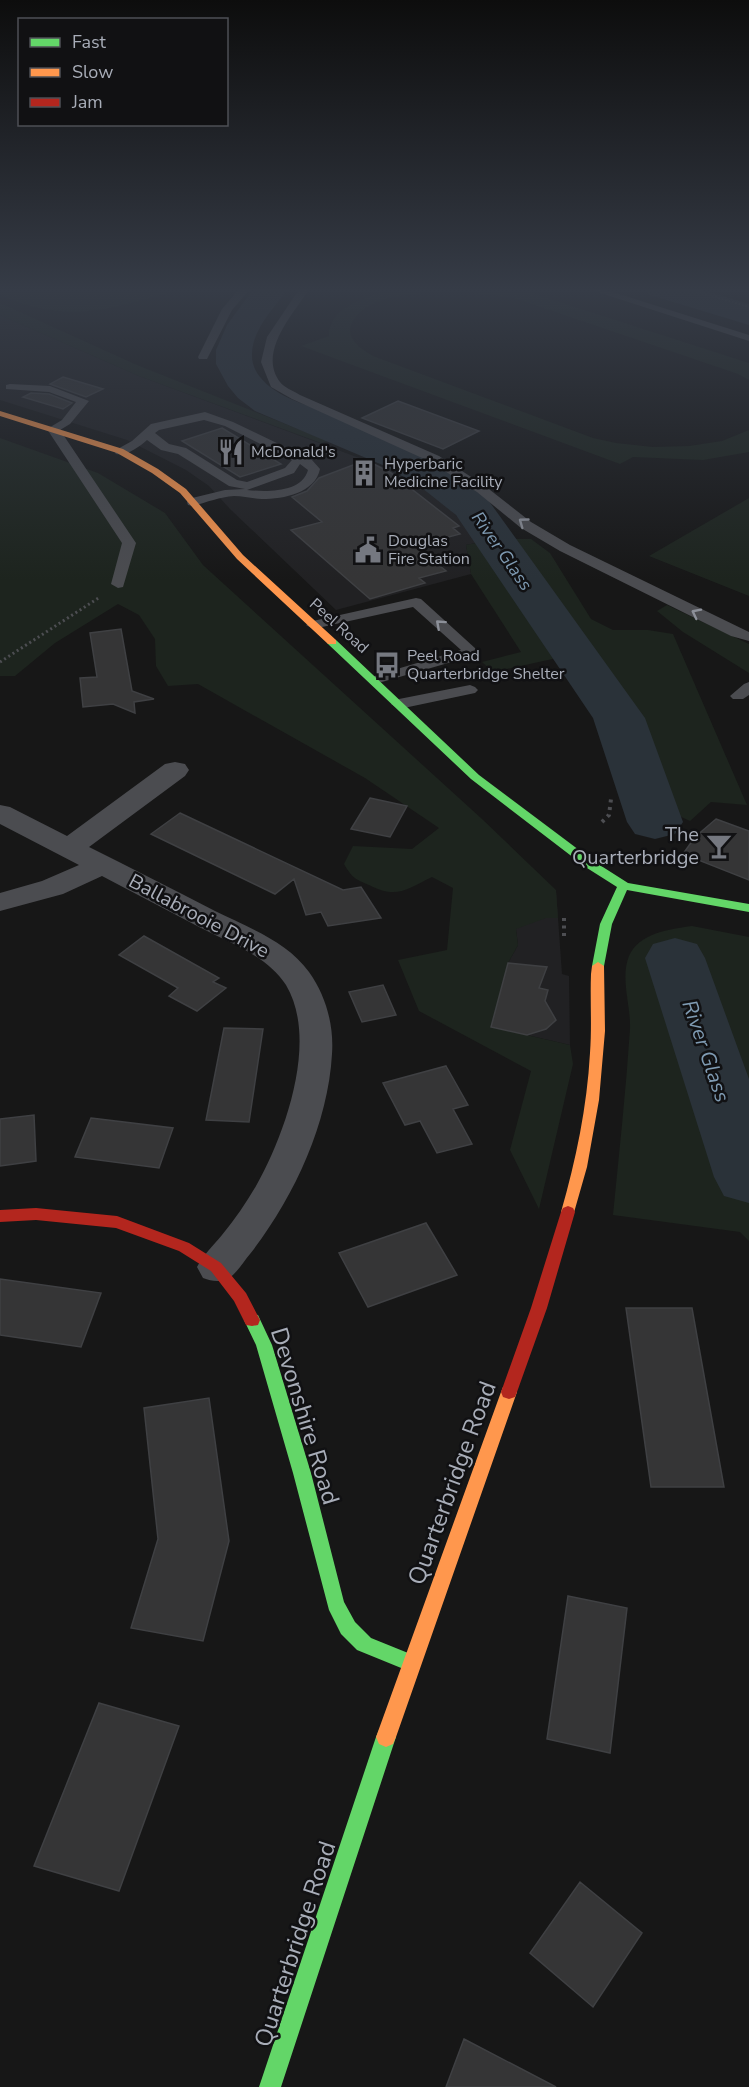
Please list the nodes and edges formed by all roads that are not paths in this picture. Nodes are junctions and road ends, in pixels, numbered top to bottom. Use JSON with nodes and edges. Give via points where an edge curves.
{"nodes":[{"id":1,"x":276,"y":385,"type":"edge"},
{"id":2,"x":4,"y":387,"type":"edge"},
{"id":3,"x":0,"y":413,"type":"edge"},
{"id":4,"x":229,"y":424,"type":"junction"},
{"id":5,"x":52,"y":429,"type":"junction"},
{"id":6,"x":149,"y":433,"type":"junction"},
{"id":7,"x":165,"y":447,"type":"junction"},
{"id":8,"x":125,"y":454,"type":"junction"},
{"id":9,"x":231,"y":492,"type":"junction"},
{"id":10,"x":193,"y":502,"type":"junction"},
{"id":11,"x":118,"y":584,"type":"road end"},
{"id":12,"x":313,"y":625,"type":"junction"},
{"id":13,"x":749,"y":637,"type":"edge"},
{"id":14,"x":375,"y":680,"type":"junction"},
{"id":15,"x":470,"y":690,"type":"dead end"},
{"id":16,"x":399,"y":704,"type":"junction"},
{"id":17,"x":175,"y":770,"type":"dead end"},
{"id":18,"x":0,"y":813,"type":"edge"},
{"id":19,"x":68,"y":848,"type":"junction"},
{"id":20,"x":101,"y":864,"type":"junction"},
{"id":21,"x":624,"y":886,"type":"junction"},
{"id":22,"x":0,"y":902,"type":"edge"},
{"id":23,"x":749,"y":908,"type":"edge"},
{"id":24,"x":0,"y":1216,"type":"edge"},
{"id":25,"x":216,"y":1267,"type":"junction"},
{"id":26,"x":411,"y":1663,"type":"junction"},
{"id":27,"x":270,"y":2087,"type":"edge"}],
"edges":[{"from":13,"to":1,"type":"lane","one_way":true,"via":[[565,549],[435,459]]},
{"from":2,"to":5,"type":"lane","via":[[50,389],[83,401],[66,422]]},
{"from":3,"to":5,"type":"main road","name":"Peel Road"},
{"from":4,"to":6,"type":"lane","via":[[205,416],[155,427]]},
{"from":4,"to":7,"type":"lane","via":[[294,464],[290,470],[247,486],[233,483],[182,451]]},
{"from":4,"to":9,"type":"lane","via":[[308,462],[314,469],[306,484],[273,494]]},
{"from":5,"to":8,"type":"main road","name":"Peel Road"},
{"from":5,"to":11,"type":"lane","via":[[129,543]]},
{"from":6,"to":7,"type":"lane"},
{"from":6,"to":8,"type":"lane"},
{"from":7,"to":8,"type":"lane"},
{"from":7,"to":9,"type":"lane"},
{"from":8,"to":10,"type":"main road","name":"Peel Road","via":[[175,485]]},
{"from":9,"to":10,"type":"lane"},
{"from":10,"to":12,"type":"main road","name":"Peel Road","via":[[240,557]]},
{"from":12,"to":14,"type":"main road","name":"Peel Road"},
{"from":14,"to":12,"type":"lane","one_way":true,"via":[[471,652],[416,602]]},
{"from":14,"to":16,"type":"main road","name":"Peel Road"},
{"from":15,"to":16,"type":"lane"},
{"from":16,"to":21,"type":"main road","name":"Peel Road","via":[[508,804]]},
{"from":17,"to":19,"type":"street"},
{"from":18,"to":19,"type":"street","name":"Ballabrooie Drive"},
{"from":19,"to":20,"type":"street","name":"Ballabrooie Drive"},
{"from":20,"to":22,"type":"street","via":[[86,874],[19,899]]},
{"from":20,"to":25,"type":"street","name":"Ballabrooie Drive","via":[[283,963],[302,986],[314,1020],[313,1083],[291,1153],[252,1224]]},
{"from":21,"to":23,"type":"main road","name":"Peel Road"},
{"from":21,"to":26,"type":"main road","name":"Quarterbridge Road","via":[[613,902],[602,936],[597,972],[593,1106],[577,1183],[539,1308]]},
{"from":24,"to":25,"type":"main road","name":"Devonshire Road","via":[[36,1214],[117,1222],[184,1247]]},
{"from":25,"to":26,"type":"main road","name":"Devonshire Road","via":[[240,1297],[264,1345],[335,1604],[348,1628],[364,1644]]},
{"from":26,"to":27,"type":"main road","name":"Quarterbridge Road"}]}
